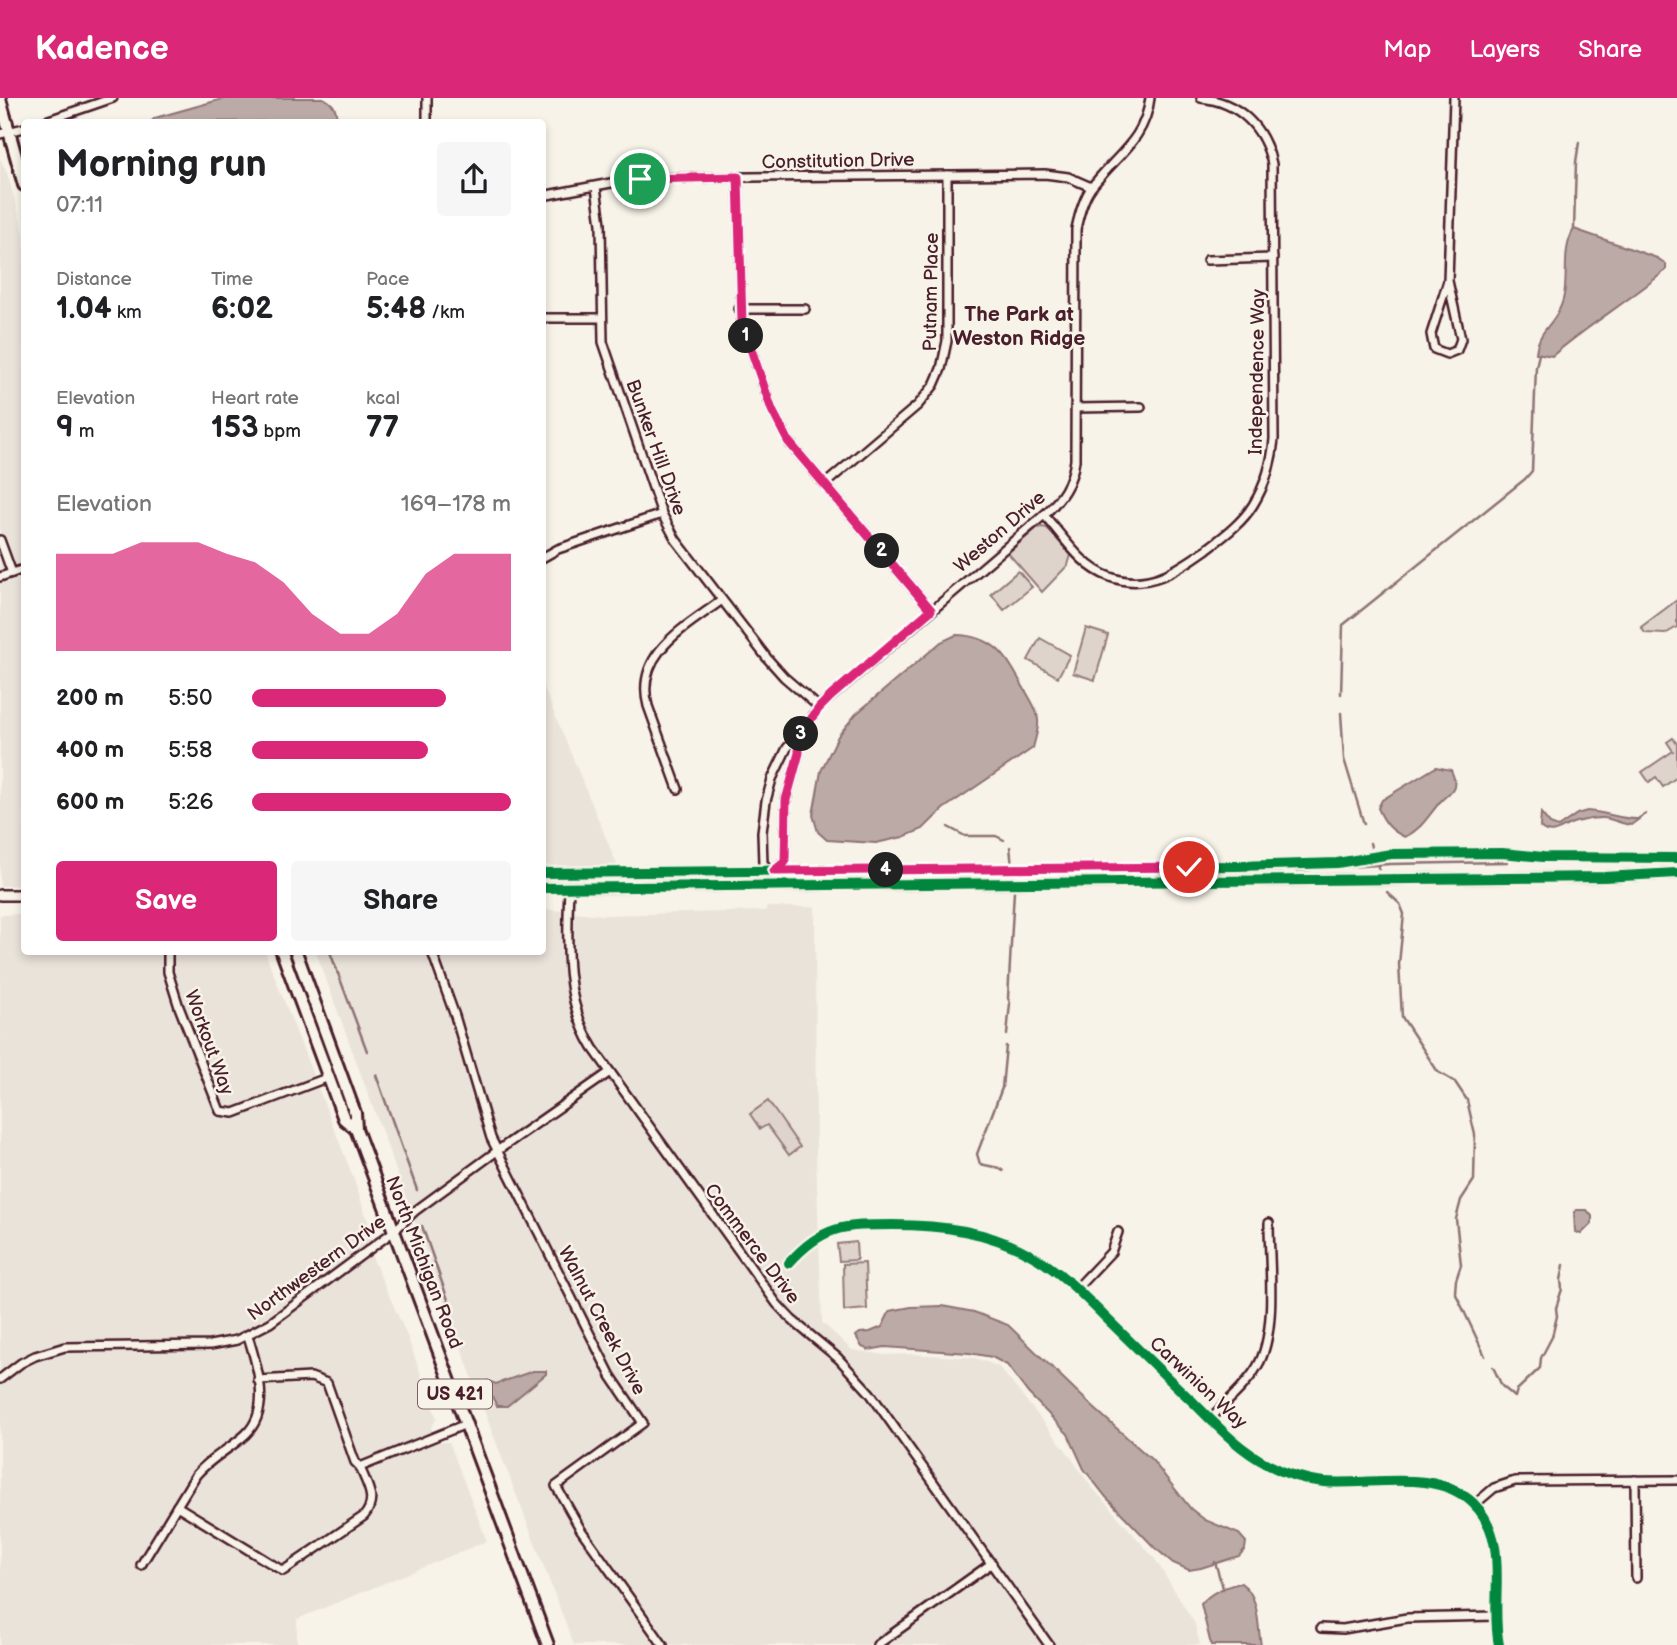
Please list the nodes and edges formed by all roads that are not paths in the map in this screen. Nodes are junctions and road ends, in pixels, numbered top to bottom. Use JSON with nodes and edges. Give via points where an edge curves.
{"nodes":[{"id":1,"x":113,"y":98,"type":"edge"},
{"id":2,"x":427,"y":98,"type":"edge"},
{"id":3,"x":1150,"y":98,"type":"edge"},
{"id":4,"x":1160,"y":98,"type":"edge"},
{"id":5,"x":1201,"y":98,"type":"edge"},
{"id":6,"x":1454,"y":98,"type":"edge"},
{"id":7,"x":0,"y":99,"type":"edge"},
{"id":8,"x":52,"y":119,"type":"edge"},
{"id":9,"x":427,"y":119,"type":"edge"},
{"id":10,"x":5,"y":133,"type":"edge"},
{"id":11,"x":947,"y":175,"type":"junction"},
{"id":12,"x":21,"y":177,"type":"edge"},
{"id":13,"x":738,"y":177,"type":"junction"},
{"id":14,"x":596,"y":187,"type":"junction"},
{"id":15,"x":1091,"y":187,"type":"junction"},
{"id":16,"x":546,"y":195,"type":"edge"},
{"id":17,"x":1273,"y":258,"type":"junction"},
{"id":18,"x":1207,"y":260,"type":"dead end"},
{"id":19,"x":1448,"y":281,"type":"junction"},
{"id":20,"x":740,"y":309,"type":"junction"},
{"id":21,"x":805,"y":309,"type":"dead end"},
{"id":22,"x":546,"y":318,"type":"edge"},
{"id":23,"x":602,"y":318,"type":"junction"},
{"id":24,"x":1141,"y":407,"type":"dead end"},
{"id":25,"x":1075,"y":408,"type":"junction"},
{"id":26,"x":825,"y":484,"type":"junction"},
{"id":27,"x":662,"y":514,"type":"junction"},
{"id":28,"x":1044,"y":515,"type":"junction"},
{"id":29,"x":0,"y":540,"type":"edge"},
{"id":30,"x":546,"y":556,"type":"edge"},
{"id":31,"x":21,"y":570,"type":"edge"},
{"id":32,"x":12,"y":573,"type":"junction"},
{"id":33,"x":0,"y":577,"type":"edge"},
{"id":34,"x":722,"y":600,"type":"junction"},
{"id":35,"x":931,"y":610,"type":"junction"},
{"id":36,"x":819,"y":708,"type":"junction"},
{"id":37,"x":799,"y":736,"type":"junction"},
{"id":38,"x":678,"y":789,"type":"dead end"},
{"id":39,"x":774,"y":871,"type":"junction"},
{"id":40,"x":1677,"y":873,"type":"edge"},
{"id":41,"x":775,"y":886,"type":"junction"},
{"id":42,"x":569,"y":887,"type":"junction"},
{"id":43,"x":546,"y":888,"type":"edge"},
{"id":44,"x":0,"y":895,"type":"edge"},
{"id":45,"x":21,"y":895,"type":"edge"},
{"id":46,"x":168,"y":955,"type":"edge"},
{"id":47,"x":283,"y":955,"type":"edge"},
{"id":48,"x":297,"y":955,"type":"edge"},
{"id":49,"x":433,"y":955,"type":"edge"},
{"id":50,"x":610,"y":1072,"type":"junction"},
{"id":51,"x":328,"y":1077,"type":"junction"},
{"id":52,"x":356,"y":1129,"type":"junction"},
{"id":53,"x":497,"y":1151,"type":"junction"},
{"id":54,"x":1269,"y":1223,"type":"dead end"},
{"id":55,"x":394,"y":1231,"type":"junction"},
{"id":56,"x":1118,"y":1232,"type":"dead end"},
{"id":57,"x":789,"y":1263,"type":"dead end"},
{"id":58,"x":1076,"y":1289,"type":"junction"},
{"id":59,"x":248,"y":1336,"type":"junction"},
{"id":60,"x":0,"y":1380,"type":"edge"},
{"id":61,"x":258,"y":1380,"type":"junction"},
{"id":62,"x":1210,"y":1419,"type":"junction"},
{"id":63,"x":466,"y":1423,"type":"junction"},
{"id":64,"x":360,"y":1467,"type":"junction"},
{"id":65,"x":1635,"y":1480,"type":"junction"},
{"id":66,"x":1677,"y":1480,"type":"edge"},
{"id":67,"x":1474,"y":1504,"type":"junction"},
{"id":68,"x":177,"y":1506,"type":"junction"},
{"id":69,"x":992,"y":1563,"type":"junction"},
{"id":70,"x":141,"y":1565,"type":"dead end"},
{"id":71,"x":1636,"y":1578,"type":"dead end"},
{"id":72,"x":1496,"y":1616,"type":"junction"},
{"id":73,"x":1321,"y":1628,"type":"dead end"},
{"id":74,"x":549,"y":1644,"type":"edge"},
{"id":75,"x":663,"y":1645,"type":"edge"},
{"id":76,"x":877,"y":1645,"type":"edge"},
{"id":77,"x":1049,"y":1645,"type":"edge"},
{"id":78,"x":1499,"y":1645,"type":"edge"}],
"edges":[{"from":1,"to":8,"type":"street"},
{"from":2,"to":9,"type":"street"},
{"from":3,"to":4,"type":"street"},
{"from":3,"to":15,"type":"street","name":"Weston Drive","via":[[1138,135]]},
{"from":5,"to":17,"type":"street","name":"Independence Way","via":[[1239,111],[1263,136],[1272,164]]},
{"from":6,"to":19,"type":"street"},
{"from":7,"to":10,"type":"main road"},
{"from":10,"to":12,"type":"main road"},
{"from":11,"to":13,"type":"street","name":"Constitution Drive"},
{"from":11,"to":15,"type":"street","name":"Constitution Drive","via":[[1054,175]]},
{"from":11,"to":26,"type":"street","name":"Putnam Place","via":[[948,330],[941,369],[918,405]]},
{"from":13,"to":14,"type":"street","name":"Constitution Drive","via":[[640,179]]},
{"from":13,"to":20,"type":"street"},
{"from":14,"to":16,"type":"street","name":"Constitution Drive"},
{"from":14,"to":23,"type":"street","name":"Bunker Hill Drive"},
{"from":15,"to":25,"type":"street","name":"Weston Drive","via":[[1075,235]]},
{"from":17,"to":18,"type":"street"},
{"from":17,"to":28,"type":"street","name":"Independence Way","via":[[1273,448],[1265,483],[1242,519],[1179,569],[1139,582],[1094,569]]},
{"from":19,"to":19,"type":"street","via":[[1430,338],[1434,349],[1447,354],[1457,350],[1461,339]]},
{"from":20,"to":21,"type":"street"},
{"from":20,"to":26,"type":"street","via":[[779,427]]},
{"from":22,"to":23,"type":"street"},
{"from":23,"to":27,"type":"street","name":"Bunker Hill Drive","via":[[606,351]]},
{"from":24,"to":25,"type":"street"},
{"from":25,"to":28,"type":"street","name":"Weston Drive","via":[[1072,476]]},
{"from":26,"to":35,"type":"street"},
{"from":27,"to":30,"type":"street"},
{"from":27,"to":34,"type":"street","name":"Bunker Hill Drive"},
{"from":28,"to":35,"type":"street","name":"Weston Drive"},
{"from":29,"to":32,"type":"street"},
{"from":31,"to":32,"type":"street"},
{"from":32,"to":33,"type":"street"},
{"from":34,"to":36,"type":"street","name":"Bunker Hill Drive","via":[[775,668]]},
{"from":34,"to":38,"type":"street","via":[[664,644],[646,674],[648,706]]},
{"from":35,"to":36,"type":"street","name":"Weston Drive"},
{"from":36,"to":37,"type":"street","name":"Weston Drive"},
{"from":37,"to":39,"type":"street","name":"Weston Drive","via":[[786,800],[785,862]]},
{"from":37,"to":39,"type":"street","name":"Weston Drive","via":[[779,762],[766,801],[763,864]]},
{"from":39,"to":41,"type":"street","name":"Weston Drive"},
{"from":40,"to":41,"type":"street"},
{"from":41,"to":42,"type":"street"},
{"from":42,"to":43,"type":"street"},
{"from":42,"to":50,"type":"street","name":"Commerce Drive","via":[[572,998],[583,1030]]},
{"from":44,"to":45,"type":"street"},
{"from":46,"to":51,"type":"street","name":"Workout Way","via":[[168,972],[179,1007],[220,1111],[234,1113]]},
{"from":47,"to":51,"type":"main road","name":"North Michigan Road","number":"US 421"},
{"from":48,"to":52,"type":"main road","name":"North Michigan Road","number":"US 421","via":[[355,1113]]},
{"from":49,"to":53,"type":"street","name":"Walnut Creek Drive"},
{"from":50,"to":53,"type":"street","name":"Northwestern Drive"},
{"from":50,"to":69,"type":"street","name":"Commerce Drive","via":[[777,1304],[862,1382]]},
{"from":51,"to":52,"type":"main road","name":"North Michigan Road","number":"US 421","via":[[344,1119]]},
{"from":52,"to":55,"type":"main road","name":"North Michigan Road","number":"US 421"},
{"from":53,"to":55,"type":"street","name":"Northwestern Drive"},
{"from":53,"to":75,"type":"street","name":"Walnut Creek Drive","via":[[611,1376],[643,1423],[556,1486],[581,1530]]},
{"from":54,"to":62,"type":"street","via":[[1267,1346],[1249,1379]]},
{"from":55,"to":59,"type":"street","name":"Northwestern Drive"},
{"from":55,"to":63,"type":"main road","name":"North Michigan Road","number":"US 421"},
{"from":56,"to":58,"type":"street","via":[[1111,1252]]},
{"from":57,"to":58,"type":"street","name":"Carwinion Way","via":[[814,1237],[840,1228],[932,1226],[969,1231],[1008,1244],[1039,1260]]},
{"from":58,"to":62,"type":"street","name":"Carwinion Way"},
{"from":59,"to":60,"type":"street","name":"Northwestern Drive","via":[[210,1345],[65,1347],[21,1363]]},
{"from":59,"to":61,"type":"street"},
{"from":61,"to":64,"type":"street","via":[[311,1377],[327,1383]]},
{"from":61,"to":68,"type":"street","via":[[259,1420],[205,1464]]},
{"from":62,"to":67,"type":"street","name":"Carwinion Way","via":[[1249,1454],[1296,1477],[1332,1483],[1428,1483],[1453,1490]]},
{"from":63,"to":64,"type":"street"},
{"from":63,"to":74,"type":"main road","name":"North Michigan Road","number":"US 421"},
{"from":64,"to":68,"type":"street","via":[[373,1501],[370,1509],[283,1571]]},
{"from":65,"to":66,"type":"street"},
{"from":65,"to":67,"type":"street","via":[[1515,1481],[1494,1488]]},
{"from":65,"to":71,"type":"street"},
{"from":67,"to":72,"type":"street","via":[[1495,1549]]},
{"from":68,"to":70,"type":"street"},
{"from":69,"to":76,"type":"street"},
{"from":69,"to":77,"type":"street","name":"Commerce Drive"},
{"from":72,"to":73,"type":"street","via":[[1418,1617]]},
{"from":72,"to":78,"type":"street"}]}
